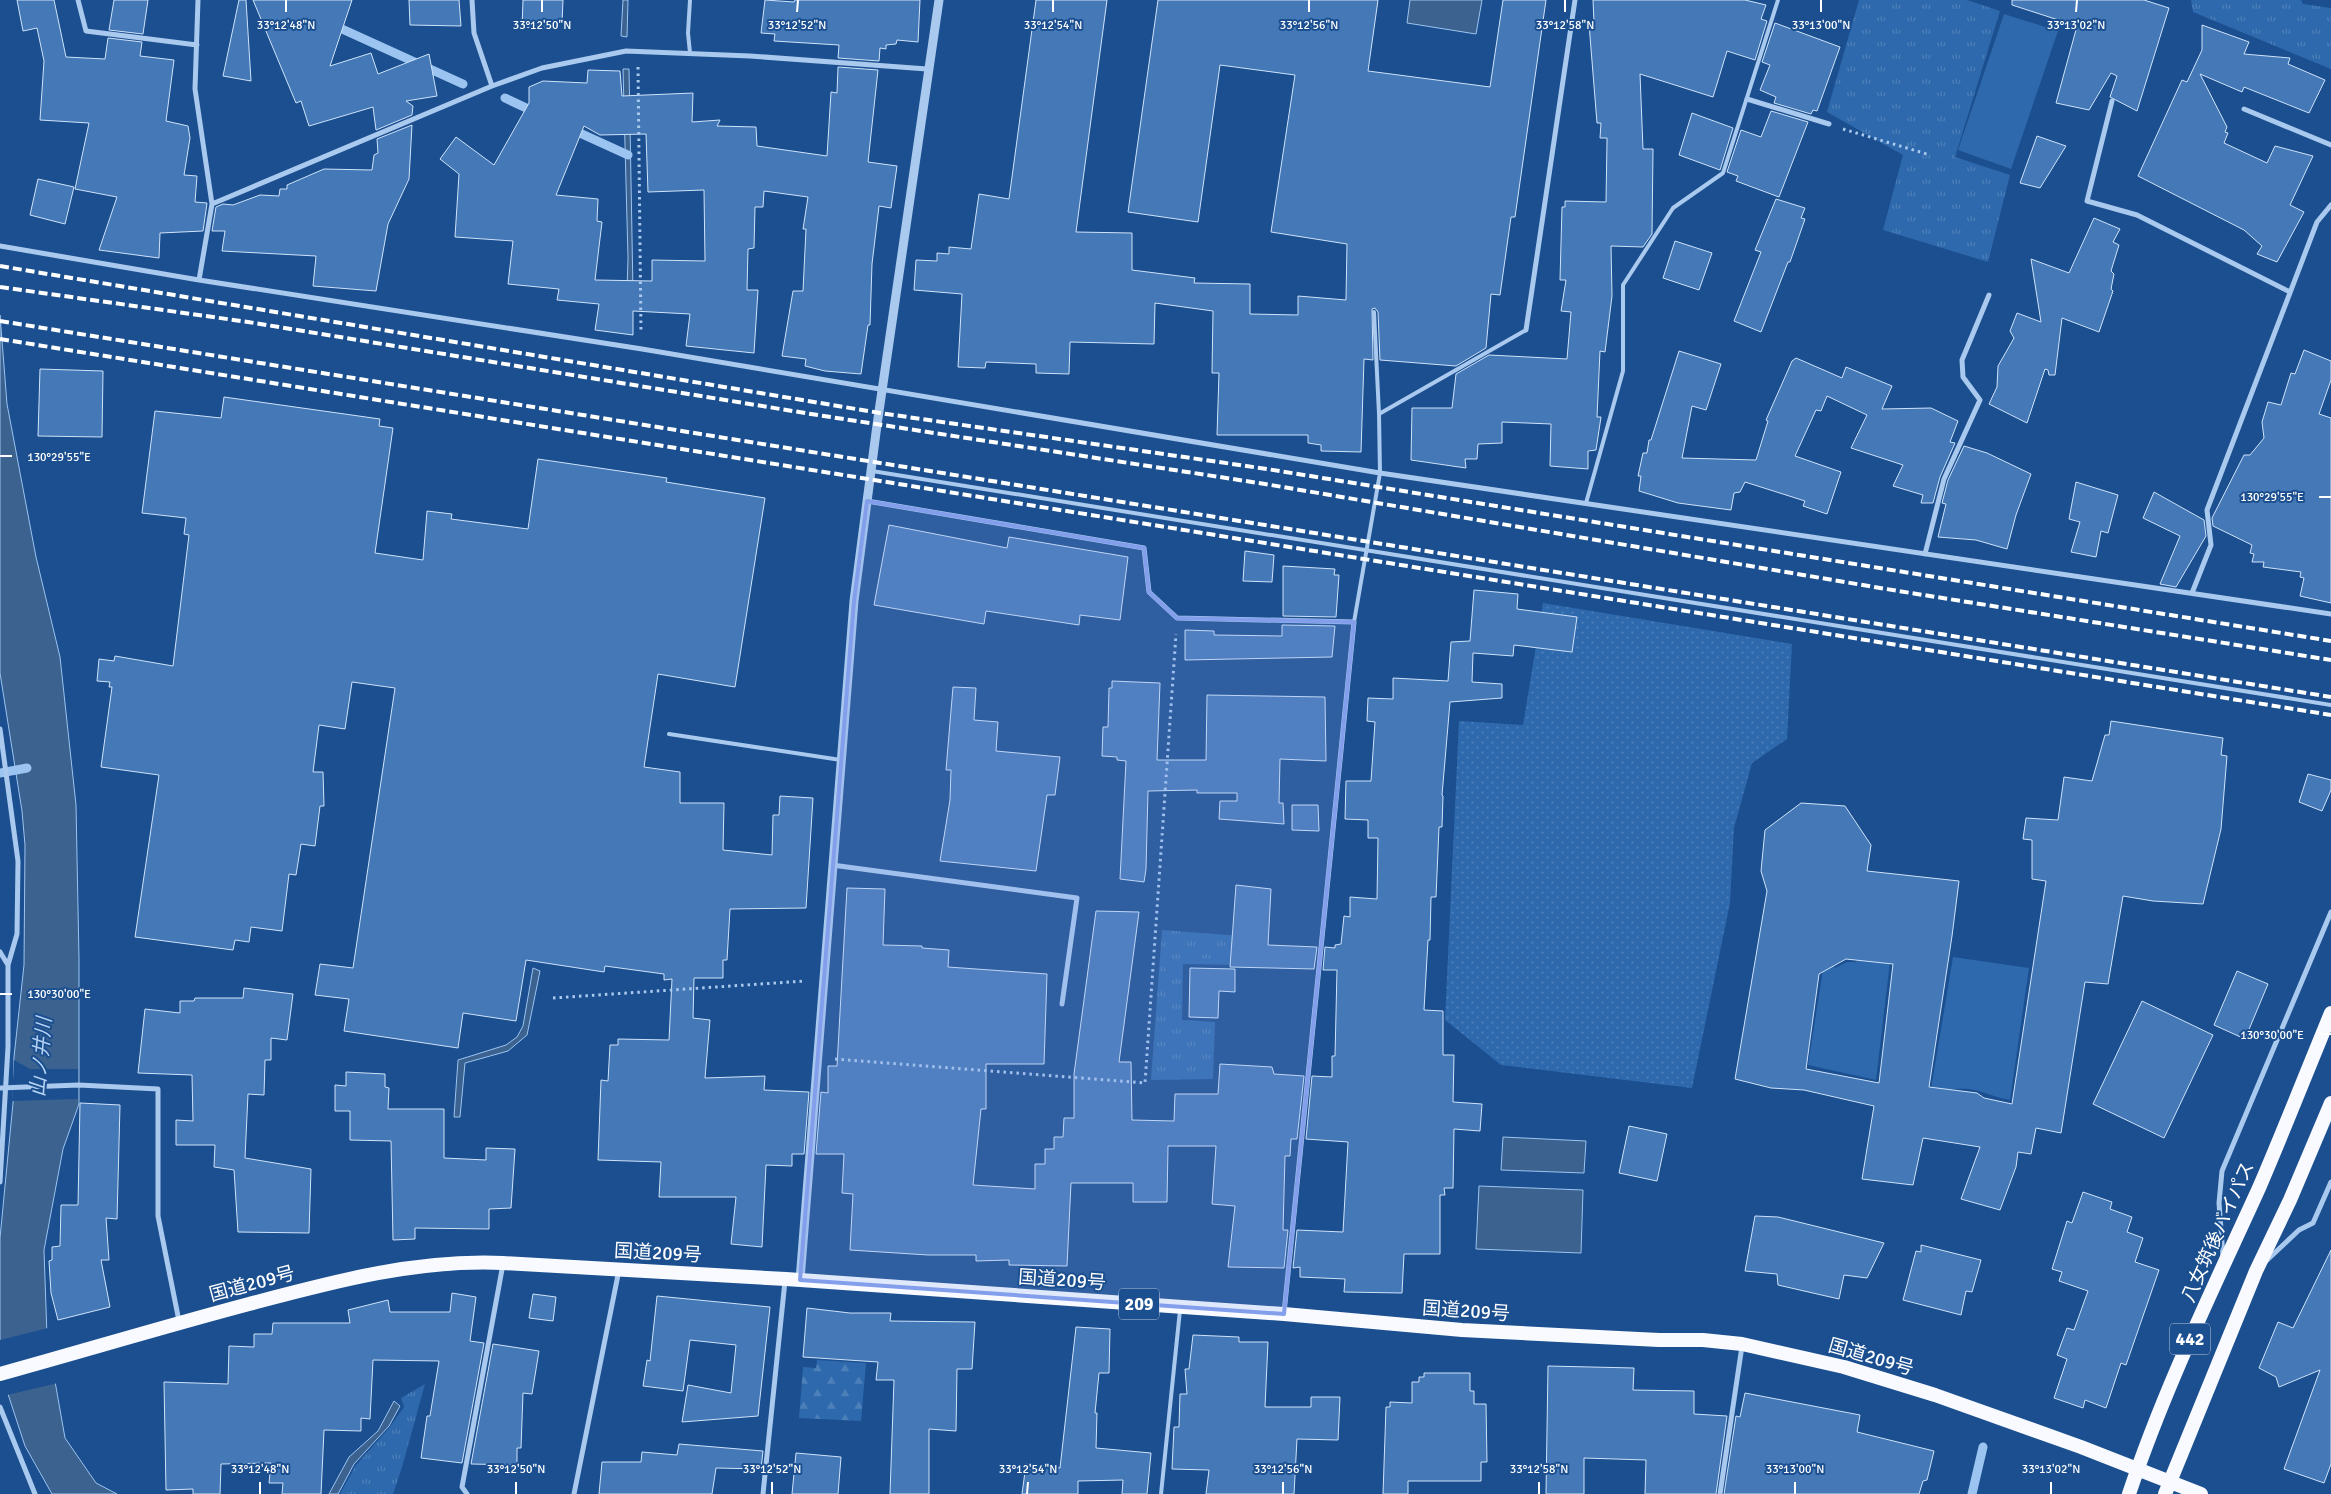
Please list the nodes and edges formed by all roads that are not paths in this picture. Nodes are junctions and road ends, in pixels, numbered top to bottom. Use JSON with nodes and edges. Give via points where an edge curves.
{"nodes":[{"id":1,"x":78,"y":0,"type":"edge"},
{"id":2,"x":198,"y":0,"type":"edge"},
{"id":3,"x":472,"y":0,"type":"edge"},
{"id":4,"x":690,"y":0,"type":"edge"},
{"id":5,"x":939,"y":0,"type":"edge"},
{"id":6,"x":1575,"y":0,"type":"edge"},
{"id":7,"x":1778,"y":0,"type":"edge"},
{"id":8,"x":197,"y":45,"type":"junction"},
{"id":9,"x":690,"y":53,"type":"junction"},
{"id":10,"x":927,"y":69,"type":"junction"},
{"id":11,"x":492,"y":86,"type":"junction"},
{"id":12,"x":1747,"y":99,"type":"junction"},
{"id":13,"x":2112,"y":101,"type":"dead end"},
{"id":14,"x":2244,"y":108,"type":"dead end"},
{"id":15,"x":1828,"y":124,"type":"road end"},
{"id":16,"x":2331,"y":145,"type":"edge"},
{"id":17,"x":212,"y":204,"type":"junction"},
{"id":18,"x":2331,"y":205,"type":"edge"},
{"id":19,"x":0,"y":246,"type":"edge"},
{"id":20,"x":199,"y":280,"type":"junction"},
{"id":21,"x":2290,"y":292,"type":"junction"},
{"id":22,"x":1990,"y":295,"type":"dead end"},
{"id":23,"x":1374,"y":312,"type":"dead end"},
{"id":24,"x":1526,"y":330,"type":"joint"},
{"id":25,"x":882,"y":390,"type":"junction"},
{"id":26,"x":1379,"y":414,"type":"junction"},
{"id":27,"x":871,"y":470,"type":"junction"},
{"id":28,"x":1380,"y":473,"type":"junction"},
{"id":29,"x":867,"y":501,"type":"junction"},
{"id":30,"x":1586,"y":504,"type":"junction"},
{"id":31,"x":1367,"y":550,"type":"junction"},
{"id":32,"x":1925,"y":554,"type":"junction"},
{"id":33,"x":2192,"y":593,"type":"junction"},
{"id":34,"x":2331,"y":614,"type":"edge"},
{"id":35,"x":1354,"y":622,"type":"junction"},
{"id":36,"x":2331,"y":705,"type":"edge"},
{"id":37,"x":0,"y":729,"type":"edge"},
{"id":38,"x":670,"y":734,"type":"dead end"},
{"id":39,"x":841,"y":760,"type":"junction"},
{"id":40,"x":832,"y":865,"type":"junction"},
{"id":41,"x":2331,"y":912,"type":"edge"},
{"id":42,"x":0,"y":952,"type":"edge"},
{"id":43,"x":8,"y":965,"type":"junction"},
{"id":44,"x":1062,"y":1004,"type":"dead end"},
{"id":45,"x":2331,"y":1013,"type":"edge"},
{"id":46,"x":2,"y":1087,"type":"edge"},
{"id":47,"x":2331,"y":1103,"type":"edge"},
{"id":48,"x":0,"y":1182,"type":"edge"},
{"id":49,"x":2331,"y":1182,"type":"edge"},
{"id":50,"x":2224,"y":1261,"type":"junction"},
{"id":51,"x":503,"y":1263,"type":"junction"},
{"id":52,"x":619,"y":1270,"type":"junction"},
{"id":53,"x":2256,"y":1272,"type":"junction"},
{"id":54,"x":786,"y":1279,"type":"junction"},
{"id":55,"x":800,"y":1280,"type":"junction"},
{"id":56,"x":1180,"y":1307,"type":"junction"},
{"id":57,"x":1284,"y":1314,"type":"junction"},
{"id":58,"x":179,"y":1323,"type":"junction"},
{"id":59,"x":1742,"y":1344,"type":"junction"},
{"id":60,"x":0,"y":1374,"type":"edge"},
{"id":61,"x":0,"y":1407,"type":"edge"},
{"id":62,"x":2138,"y":1469,"type":"junction"},
{"id":63,"x":2167,"y":1488,"type":"edge"},
{"id":64,"x":35,"y":1494,"type":"edge"},
{"id":65,"x":467,"y":1494,"type":"edge"},
{"id":66,"x":574,"y":1494,"type":"edge"},
{"id":67,"x":763,"y":1494,"type":"edge"},
{"id":68,"x":1161,"y":1494,"type":"edge"},
{"id":69,"x":1720,"y":1494,"type":"edge"},
{"id":70,"x":2129,"y":1494,"type":"edge"},
{"id":71,"x":2201,"y":1494,"type":"edge"}],
"edges":[{"from":1,"to":8,"type":"street","via":[[86,31]]},
{"from":2,"to":8,"type":"street"},
{"from":3,"to":11,"type":"street","via":[[474,33]]},
{"from":4,"to":9,"type":"lane"},
{"from":5,"to":10,"type":"street"},
{"from":6,"to":24,"type":"street"},
{"from":7,"to":12,"type":"lane"},
{"from":8,"to":17,"type":"street","via":[[195,89]]},
{"from":9,"to":10,"type":"street"},
{"from":9,"to":11,"type":"street","via":[[626,51],[542,68]]},
{"from":10,"to":25,"type":"street"},
{"from":11,"to":17,"type":"street"},
{"from":12,"to":15,"type":"street"},
{"from":12,"to":30,"type":"lane","via":[[1723,173],[1673,208],[1623,285],[1624,371]]},
{"from":13,"to":21,"type":"street","via":[[2087,201],[2137,215]]},
{"from":14,"to":16,"type":"street"},
{"from":17,"to":20,"type":"street"},
{"from":18,"to":21,"type":"street","via":[[2317,222]]},
{"from":19,"to":20,"type":"street"},
{"from":20,"to":25,"type":"street"},
{"from":21,"to":33,"type":"street","via":[[2207,510],[2211,545]]},
{"from":22,"to":32,"type":"street","via":[[1962,360],[1963,377],[1980,400],[1944,479]]},
{"from":23,"to":26,"type":"lane"},
{"from":24,"to":26,"type":"lane"},
{"from":25,"to":27,"type":"street"},
{"from":25,"to":28,"type":"street"},
{"from":26,"to":28,"type":"lane"},
{"from":27,"to":29,"type":"street"},
{"from":27,"to":31,"type":"lane"},
{"from":28,"to":30,"type":"street"},
{"from":28,"to":31,"type":"lane"},
{"from":29,"to":35,"type":"street","via":[[1144,548],[1149,592],[1177,618]]},
{"from":29,"to":39,"type":"street","via":[[854,601]]},
{"from":30,"to":32,"type":"street"},
{"from":31,"to":35,"type":"lane"},
{"from":31,"to":36,"type":"lane"},
{"from":32,"to":33,"type":"street"},
{"from":33,"to":34,"type":"street"},
{"from":35,"to":57,"type":"street"},
{"from":37,"to":43,"type":"street","via":[[18,861],[17,934]]},
{"from":38,"to":39,"type":"lane"},
{"from":39,"to":40,"type":"street"},
{"from":40,"to":44,"type":"street","via":[[1077,898]]},
{"from":40,"to":55,"type":"street"},
{"from":41,"to":50,"type":"street","via":[[2222,1171],[2219,1203]]},
{"from":42,"to":43,"type":"street"},
{"from":43,"to":46,"type":"street","via":[[8,1047]]},
{"from":45,"to":50,"type":"highway","name":"八女筑後バイパス","number":"442","via":[[2259,1187]]},
{"from":46,"to":48,"type":"street"},
{"from":46,"to":58,"type":"street","via":[[78,1085],[158,1089],[158,1216]]},
{"from":47,"to":53,"type":"highway","number":"442"},
{"from":49,"to":53,"type":"street","via":[[2313,1223],[2299,1230]]},
{"from":50,"to":62,"type":"highway","name":"八女筑後バイパス","number":"442"},
{"from":51,"to":52,"type":"highway","name":"国道209号","number":"209"},
{"from":51,"to":58,"type":"highway","name":"国道209号","number":"209","via":[[389,1270]]},
{"from":51,"to":65,"type":"street","via":[[462,1487]]},
{"from":52,"to":54,"type":"highway","name":"国道209号","number":"209"},
{"from":52,"to":66,"type":"street"},
{"from":53,"to":63,"type":"highway","number":"442"},
{"from":54,"to":55,"type":"highway","name":"国道209号","number":"209"},
{"from":54,"to":67,"type":"street"},
{"from":55,"to":56,"type":"highway","name":"国道209号","number":"209"},
{"from":56,"to":57,"type":"highway","name":"国道209号","number":"209"},
{"from":56,"to":68,"type":"lane"},
{"from":57,"to":59,"type":"highway","name":"国道209号","number":"209","via":[[1462,1330]]},
{"from":58,"to":60,"type":"highway","name":"国道209号","number":"209"},
{"from":59,"to":62,"type":"highway","name":"国道209号","number":"209","via":[[1844,1367],[1935,1395]]},
{"from":59,"to":69,"type":"street"},
{"from":61,"to":64,"type":"street"},
{"from":62,"to":63,"type":"highway","name":"国道209号","number":"209"},
{"from":62,"to":70,"type":"highway","name":"八女筑後バイパス","number":"442"},
{"from":63,"to":71,"type":"highway","name":"国道209号","number":"209"}]}
